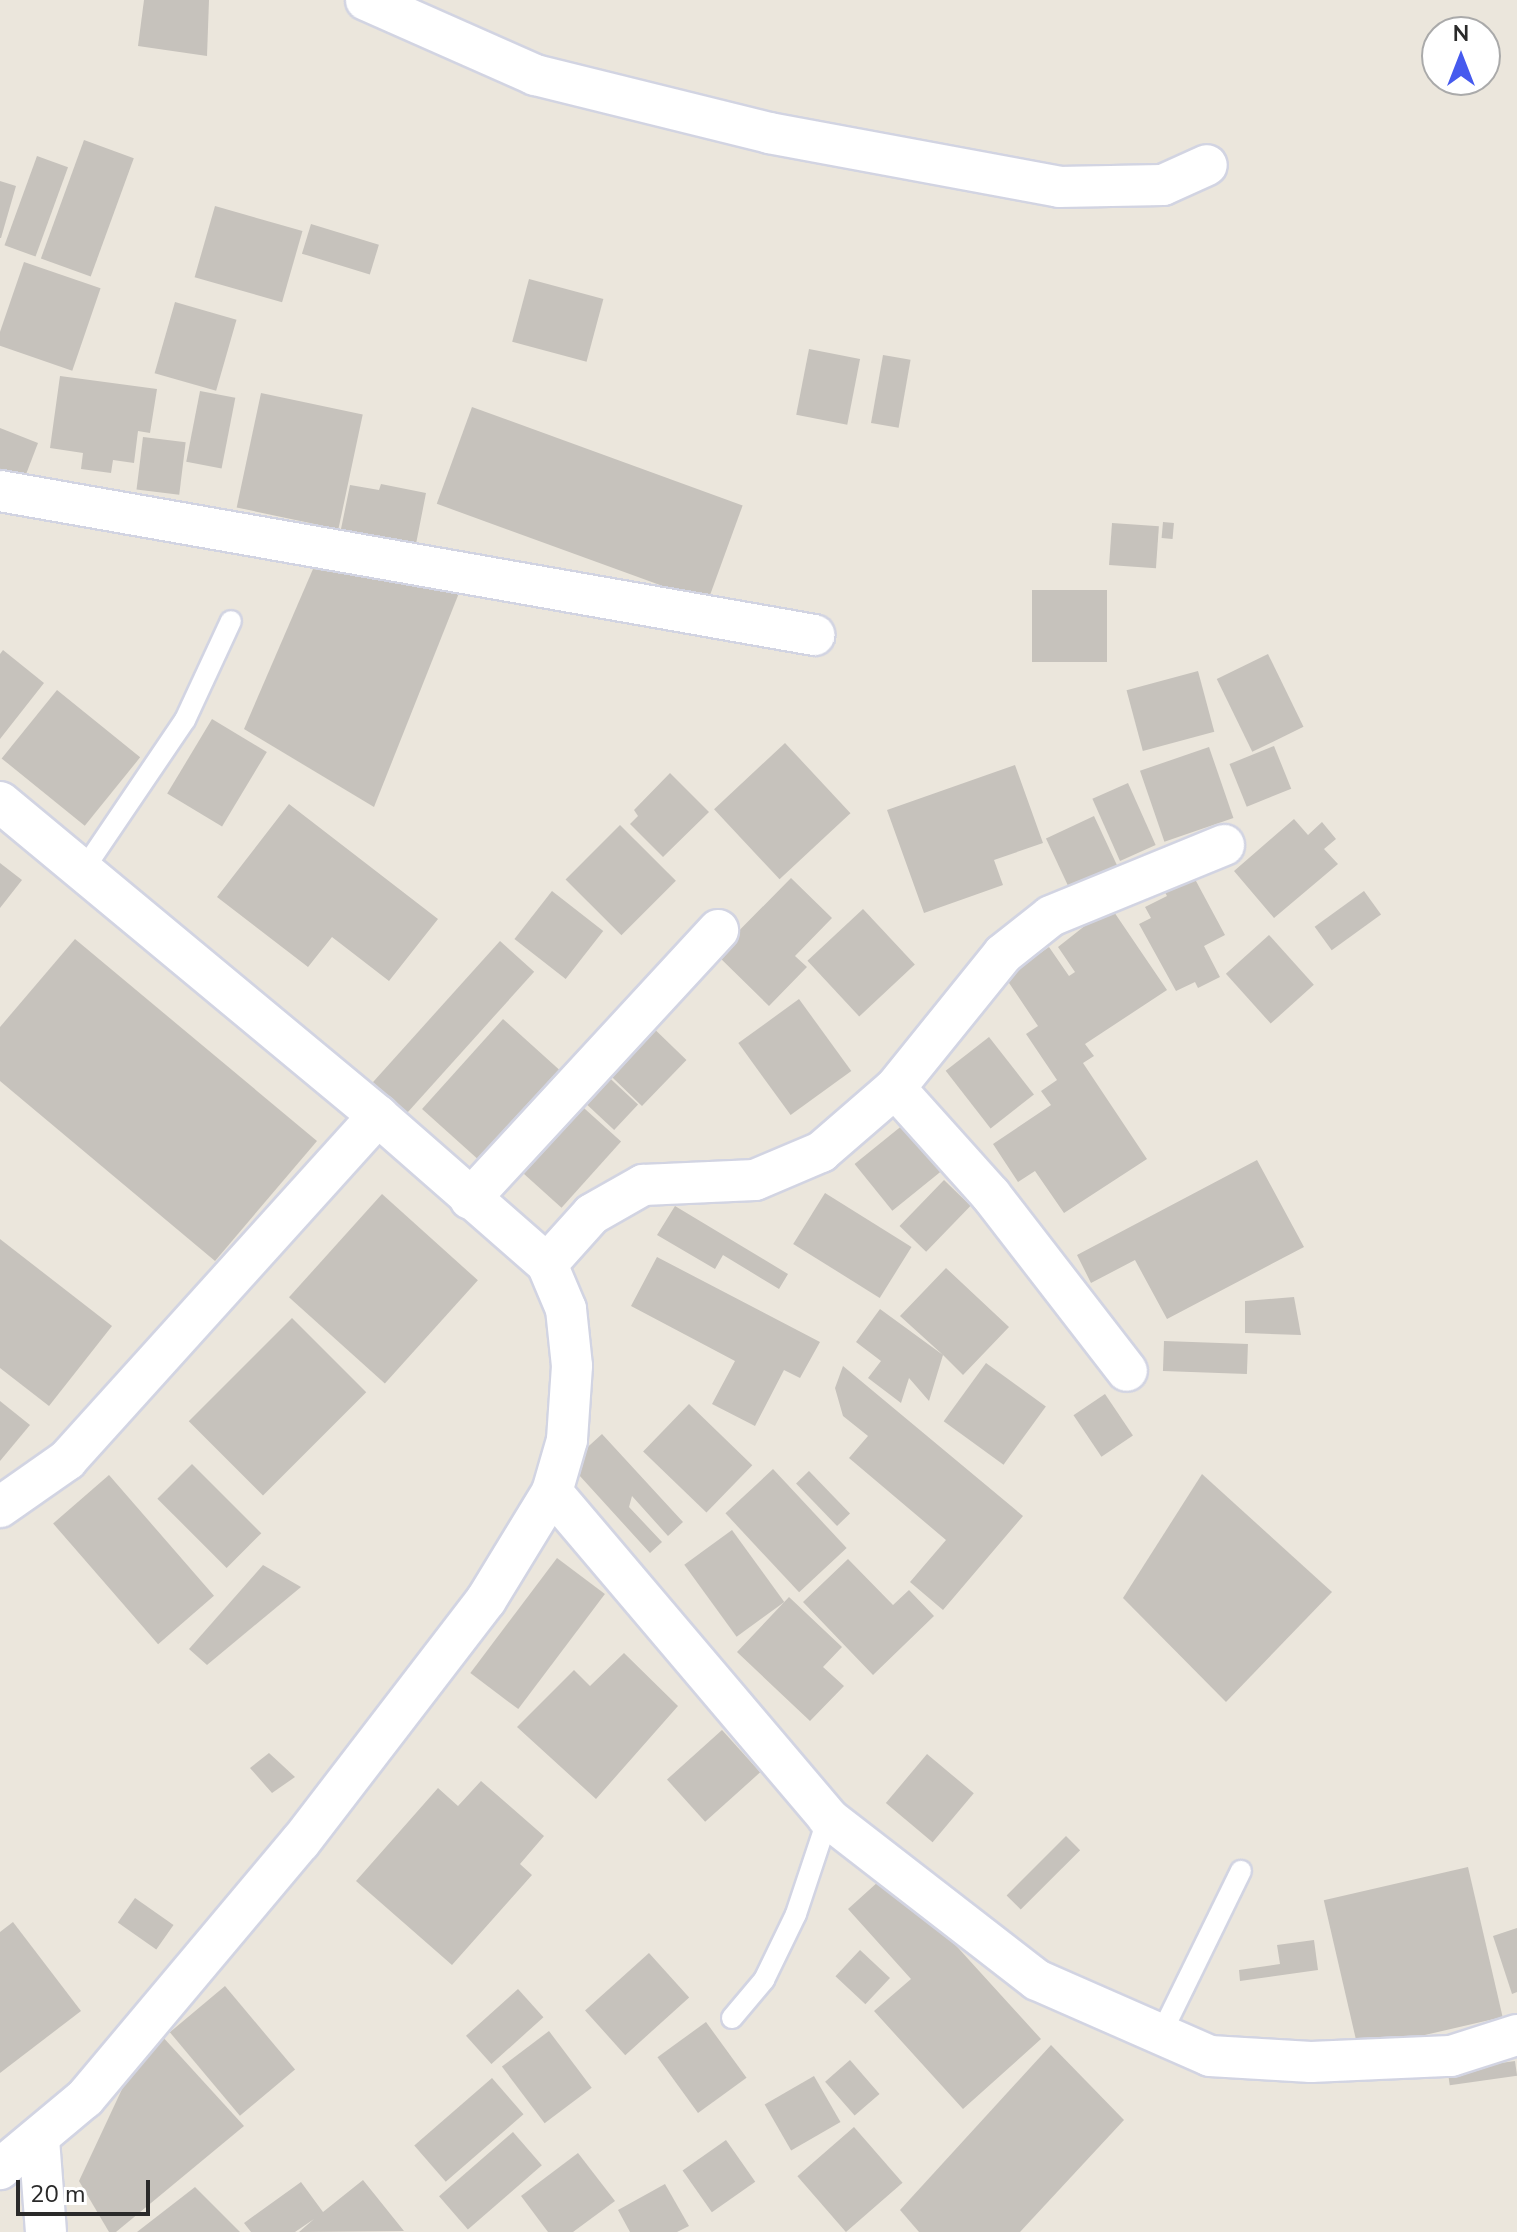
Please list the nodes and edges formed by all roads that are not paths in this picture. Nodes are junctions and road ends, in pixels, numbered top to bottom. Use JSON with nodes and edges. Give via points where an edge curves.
{"nodes":[{"id":1,"x":366,"y":0,"type":"edge"},
{"id":2,"x":1207,"y":165,"type":"dead end"},
{"id":3,"x":0,"y":491,"type":"edge"},
{"id":4,"x":231,"y":621,"type":"dead end"},
{"id":5,"x":814,"y":635,"type":"dead end"},
{"id":6,"x":0,"y":802,"type":"edge"},
{"id":7,"x":1224,"y":845,"type":"dead end"},
{"id":8,"x":84,"y":869,"type":"junction"},
{"id":9,"x":718,"y":930,"type":"dead end"},
{"id":10,"x":895,"y":1088,"type":"junction"},
{"id":11,"x":378,"y":1116,"type":"junction"},
{"id":12,"x":470,"y":1199,"type":"junction"},
{"id":13,"x":547,"y":1264,"type":"junction"},
{"id":14,"x":1127,"y":1371,"type":"dead end"},
{"id":15,"x":552,"y":1492,"type":"junction"},
{"id":16,"x":0,"y":1507,"type":"edge"},
{"id":17,"x":828,"y":1818,"type":"junction"},
{"id":18,"x":1241,"y":1871,"type":"dead end"},
{"id":19,"x":732,"y":2018,"type":"dead end"},
{"id":20,"x":1517,"y":2035,"type":"edge"},
{"id":21,"x":1160,"y":2036,"type":"junction"},
{"id":22,"x":39,"y":2139,"type":"junction"},
{"id":23,"x":0,"y":2169,"type":"edge"},
{"id":24,"x":46,"y":2232,"type":"edge"}],
"edges":[{"from":1,"to":2,"type":"street","via":[[535,75],[769,133],[1059,187],[1163,185]]},
{"from":3,"to":5,"type":"street"},
{"from":4,"to":8,"type":"lane","via":[[185,720]]},
{"from":6,"to":8,"type":"street"},
{"from":7,"to":10,"type":"street","via":[[1051,916],[1003,954]]},
{"from":8,"to":11,"type":"street"},
{"from":9,"to":12,"type":"street"},
{"from":10,"to":13,"type":"street","via":[[821,1152],[755,1180],[643,1185],[615,1197]]},
{"from":10,"to":14,"type":"street","via":[[991,1195]]},
{"from":11,"to":12,"type":"street"},
{"from":11,"to":16,"type":"street","via":[[67,1460]]},
{"from":12,"to":13,"type":"street"},
{"from":13,"to":15,"type":"street","via":[[566,1309],[572,1366],[567,1440]]},
{"from":15,"to":17,"type":"street"},
{"from":15,"to":22,"type":"street","via":[[486,1600],[415,1696],[85,2098]]},
{"from":17,"to":19,"type":"lane","via":[[796,1914],[764,1980]]},
{"from":17,"to":21,"type":"street","via":[[1037,1980]]},
{"from":18,"to":21,"type":"lane"},
{"from":20,"to":21,"type":"street","via":[[1451,2056],[1311,2062],[1210,2056]]},
{"from":22,"to":23,"type":"street"},
{"from":22,"to":24,"type":"street"}]}
